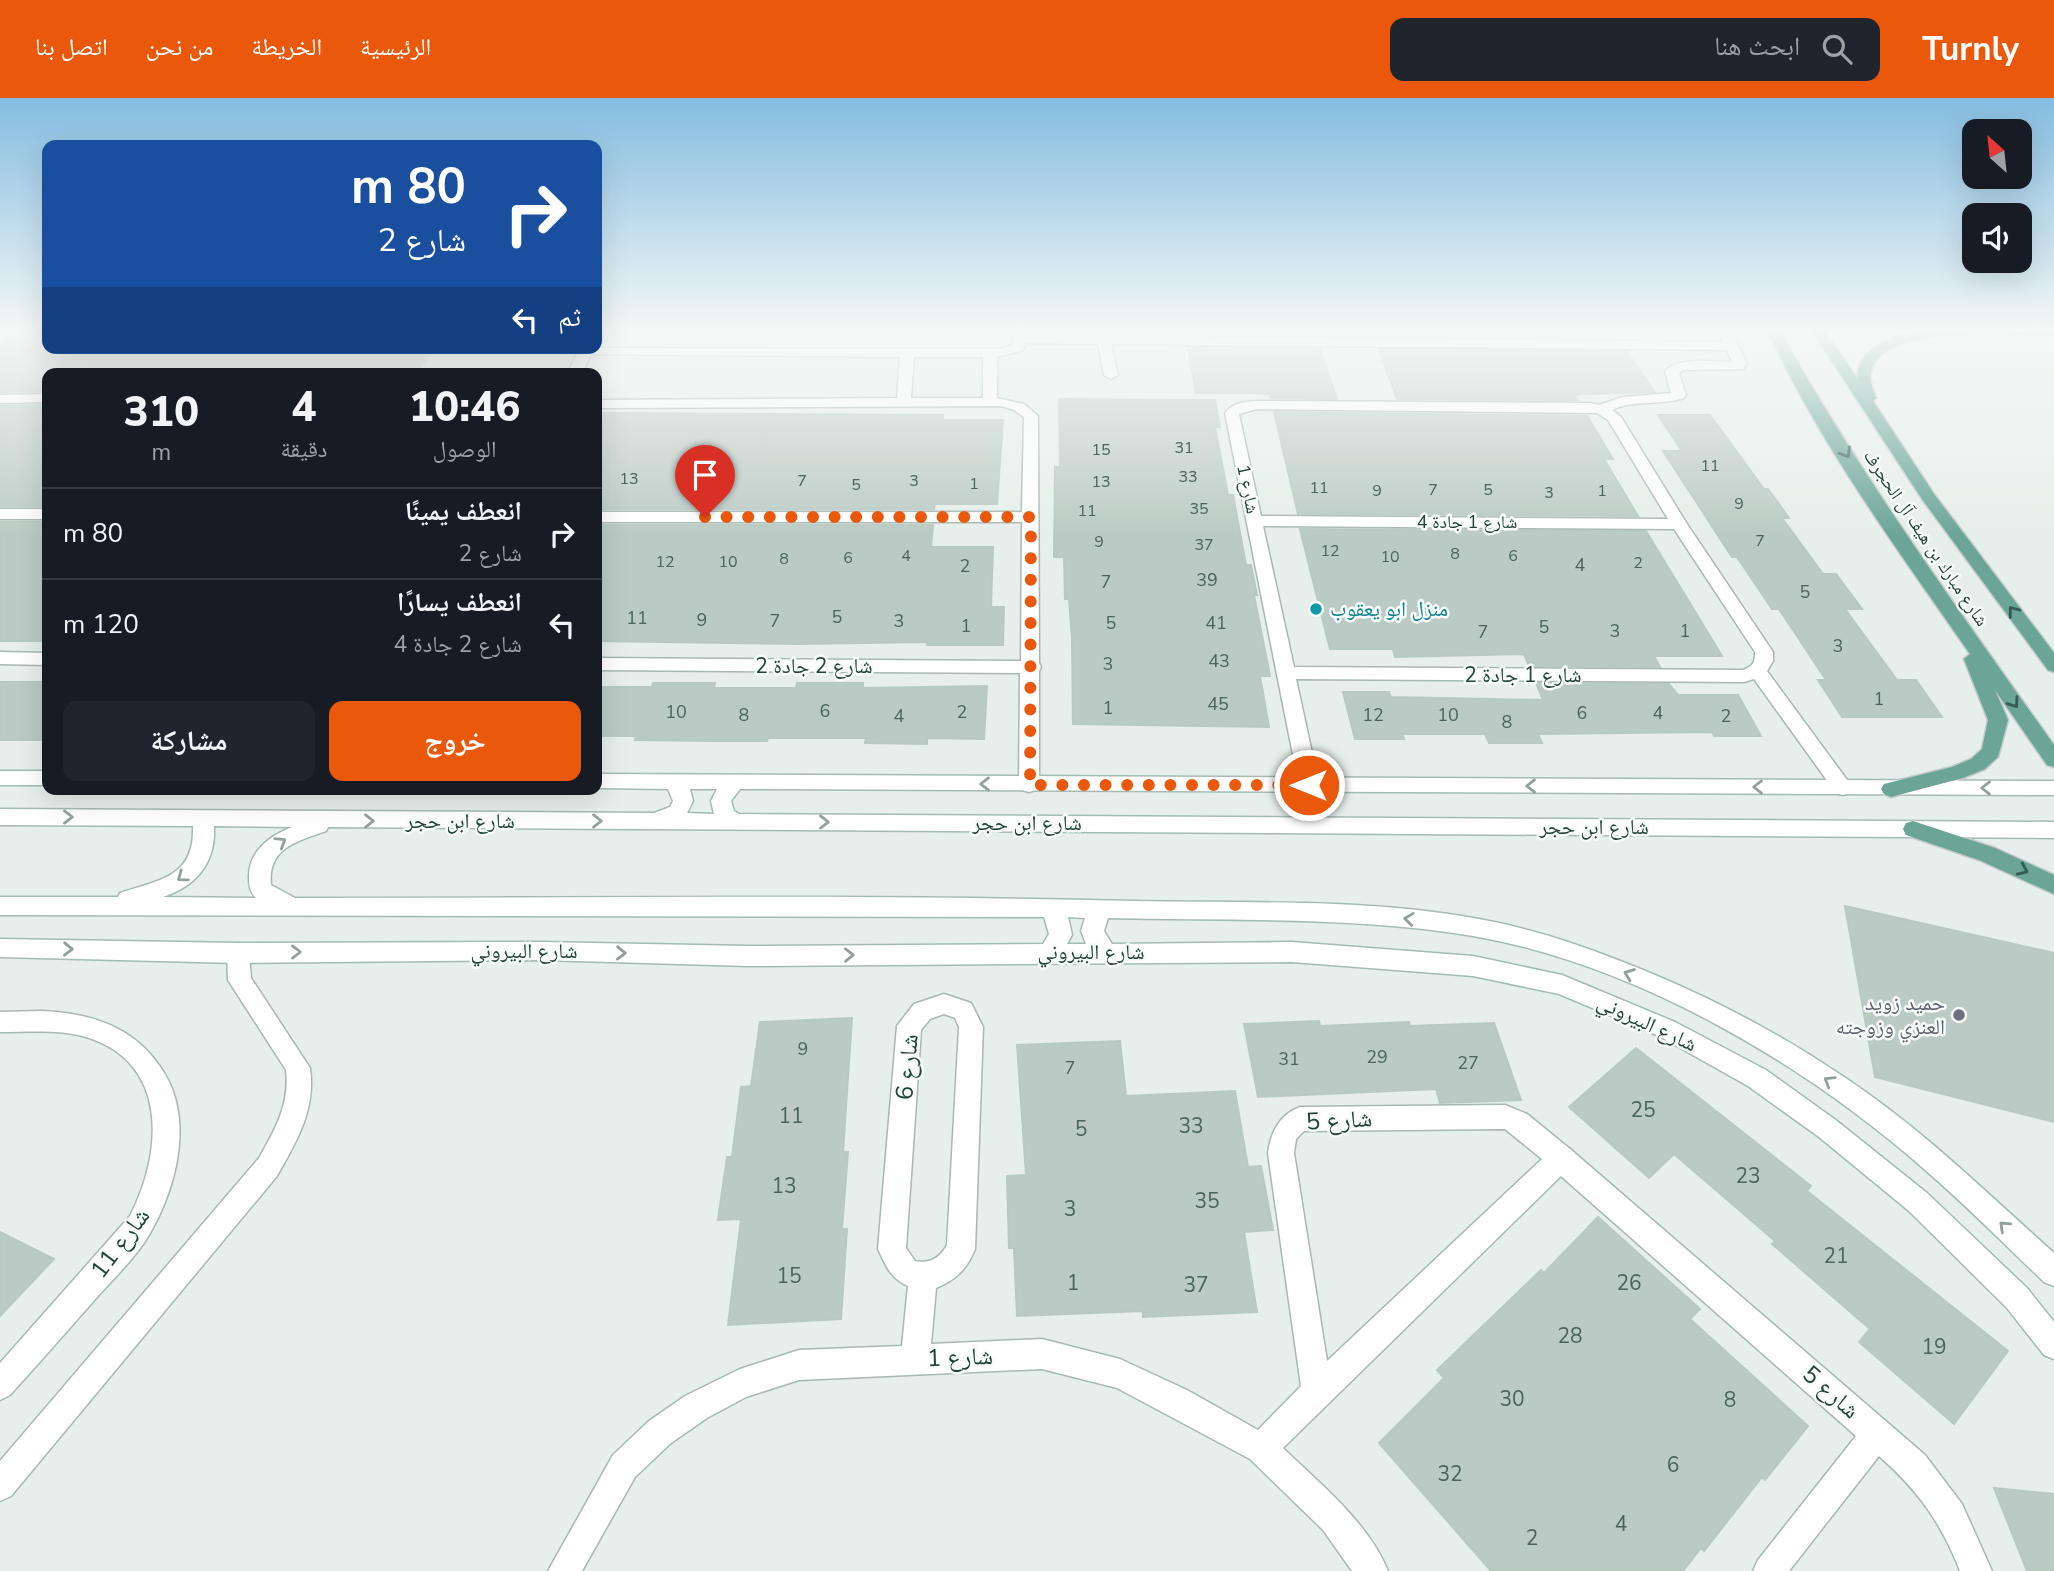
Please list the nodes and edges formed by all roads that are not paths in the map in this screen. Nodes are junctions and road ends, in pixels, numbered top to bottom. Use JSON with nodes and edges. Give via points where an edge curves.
{"nodes":[{"id":1,"x":904,"y":400,"type":"edge"},
{"id":2,"x":1622,"y":400,"type":"edge"},
{"id":3,"x":1813,"y":400,"type":"edge"},
{"id":4,"x":1864,"y":400,"type":"edge"},
{"id":5,"x":1870,"y":400,"type":"edge"},
{"id":6,"x":990,"y":402,"type":"joint"},
{"id":7,"x":904,"y":403,"type":"junction"},
{"id":8,"x":602,"y":404,"type":"edge"},
{"id":9,"x":1602,"y":410,"type":"junction"},
{"id":10,"x":1896,"y":449,"type":"junction"},
{"id":11,"x":0,"y":514,"type":"edge"},
{"id":12,"x":42,"y":514,"type":"edge"},
{"id":13,"x":602,"y":517,"type":"edge"},
{"id":14,"x":1031,"y":517,"type":"junction"},
{"id":15,"x":1255,"y":521,"type":"junction"},
{"id":16,"x":1679,"y":524,"type":"junction"},
{"id":17,"x":1952,"y":612,"type":"junction"},
{"id":18,"x":0,"y":658,"type":"edge"},
{"id":19,"x":42,"y":659,"type":"edge"},
{"id":20,"x":602,"y":664,"type":"edge"},
{"id":21,"x":2054,"y":666,"type":"edge"},
{"id":22,"x":1032,"y":667,"type":"junction"},
{"id":23,"x":1758,"y":671,"type":"junction"},
{"id":24,"x":1287,"y":673,"type":"junction"},
{"id":25,"x":2054,"y":760,"type":"edge"},
{"id":26,"x":0,"y":778,"type":"edge"},
{"id":27,"x":42,"y":778,"type":"edge"},
{"id":28,"x":602,"y":781,"type":"edge"},
{"id":29,"x":674,"y":782,"type":"junction"},
{"id":30,"x":735,"y":782,"type":"junction"},
{"id":31,"x":1030,"y":785,"type":"junction"},
{"id":32,"x":1309,"y":785,"type":"junction"},
{"id":33,"x":1843,"y":788,"type":"junction"},
{"id":34,"x":2054,"y":788,"type":"edge"},
{"id":35,"x":1891,"y":789,"type":"junction"},
{"id":36,"x":0,"y":817,"type":"edge"},
{"id":37,"x":203,"y":818,"type":"junction"},
{"id":38,"x":331,"y":821,"type":"junction"},
{"id":39,"x":657,"y":821,"type":"junction"},
{"id":40,"x":735,"y":822,"type":"junction"},
{"id":41,"x":1913,"y":829,"type":"junction"},
{"id":42,"x":2054,"y":830,"type":"edge"},
{"id":43,"x":2054,"y":885,"type":"edge"},
{"id":44,"x":0,"y":906,"type":"edge"},
{"id":45,"x":103,"y":906,"type":"junction"},
{"id":46,"x":292,"y":906,"type":"junction"},
{"id":47,"x":1050,"y":909,"type":"junction"},
{"id":48,"x":1102,"y":909,"type":"junction"},
{"id":49,"x":0,"y":948,"type":"edge"},
{"id":50,"x":1050,"y":952,"type":"junction"},
{"id":51,"x":1105,"y":952,"type":"junction"},
{"id":52,"x":239,"y":953,"type":"junction"},
{"id":53,"x":0,"y":1022,"type":"edge"},
{"id":54,"x":1561,"y":1158,"type":"junction"},
{"id":55,"x":2054,"y":1272,"type":"edge"},
{"id":56,"x":923,"y":1278,"type":"junction"},
{"id":57,"x":2054,"y":1345,"type":"edge"},
{"id":58,"x":915,"y":1358,"type":"junction"},
{"id":59,"x":0,"y":1385,"type":"edge"},
{"id":60,"x":1317,"y":1391,"type":"junction"},
{"id":61,"x":1878,"y":1433,"type":"junction"},
{"id":62,"x":1261,"y":1448,"type":"junction"},
{"id":63,"x":0,"y":1485,"type":"edge"},
{"id":64,"x":564,"y":1571,"type":"edge"},
{"id":65,"x":1372,"y":1571,"type":"edge"},
{"id":66,"x":1769,"y":1571,"type":"edge"},
{"id":67,"x":1976,"y":1571,"type":"edge"}],
"edges":[{"from":1,"to":7,"type":"street"},
{"from":2,"to":9,"type":"street"},
{"from":3,"to":17,"type":"main road","name":"شارع مبارك بن هيف آل الحجرف","one_way":true},
{"from":4,"to":10,"type":"main road","name":"شارع مبارك بن هيف آل الحجرف"},
{"from":5,"to":10,"type":"main road"},
{"from":6,"to":7,"type":"street"},
{"from":6,"to":14,"type":"street","via":[[1019,407],[1031,416]]},
{"from":7,"to":8,"type":"street"},
{"from":9,"to":15,"type":"street","name":"شارع 1","via":[[1240,407],[1232,413]]},
{"from":9,"to":16,"type":"street","via":[[1614,417]]},
{"from":21,"to":10,"type":"main road","name":"شارع مبارك بن هيف آل الحجرف","one_way":true},
{"from":11,"to":12,"type":"street"},
{"from":13,"to":14,"type":"street"},
{"from":14,"to":22,"type":"street"},
{"from":15,"to":16,"type":"street","name":"شارع 1 جادة 4"},
{"from":15,"to":24,"type":"street","name":"شارع 1"},
{"from":16,"to":23,"type":"street","via":[[1764,652]]},
{"from":17,"to":25,"type":"main road","name":"شارع مبارك بن هيف آل الحجرف","one_way":true},
{"from":17,"to":35,"type":"main road","via":[[1998,720],[1992,752],[1956,773]]},
{"from":18,"to":19,"type":"street"},
{"from":20,"to":22,"type":"street","name":"شارع 2 جادة 2"},
{"from":22,"to":31,"type":"street"},
{"from":23,"to":24,"type":"street","name":"شارع 1 جادة 2","via":[[1744,676]]},
{"from":23,"to":33,"type":"street"},
{"from":24,"to":32,"type":"street","name":"شارع 1"},
{"from":26,"to":27,"type":"street"},
{"from":28,"to":29,"type":"street","name":"شارع ابن حجر"},
{"from":29,"to":30,"type":"street","name":"شارع ابن حجر"},
{"from":29,"to":39,"type":"street","via":[[683,801],[677,811]]},
{"from":31,"to":30,"type":"street","name":"شارع ابن حجر","one_way":true},
{"from":30,"to":40,"type":"street","via":[[721,801],[725,815]]},
{"from":31,"to":32,"type":"street","name":"شارع ابن حجر"},
{"from":33,"to":32,"type":"street","name":"شارع ابن حجر","one_way":true},
{"from":33,"to":35,"type":"street","name":"شارع ابن حجر"},
{"from":34,"to":35,"type":"street","name":"شارع ابن حجر","one_way":true},
{"from":36,"to":37,"type":"street","name":"شارع ابن حجر","one_way":true},
{"from":37,"to":38,"type":"street","name":"شارع ابن حجر"},
{"from":37,"to":45,"type":"street","one_way":true,"via":[[202,857],[189,874],[169,887]]},
{"from":38,"to":39,"type":"street","name":"شارع ابن حجر","one_way":true},
{"from":46,"to":38,"type":"street","one_way":true,"via":[[261,890],[257,874],[261,858],[278,842]]},
{"from":39,"to":40,"type":"street","name":"شارع ابن حجر"},
{"from":40,"to":41,"type":"street","name":"شارع ابن حجر","one_way":true},
{"from":41,"to":42,"type":"street","name":"شارع ابن حجر"},
{"from":41,"to":43,"type":"main road","one_way":true,"via":[[1987,854]]},
{"from":44,"to":45,"type":"street","name":"شارع البيروني"},
{"from":45,"to":46,"type":"street","name":"شارع البيروني"},
{"from":46,"to":47,"type":"street","name":"شارع البيروني"},
{"from":47,"to":48,"type":"street","name":"شارع البيروني"},
{"from":47,"to":50,"type":"street","via":[[1057,916],[1061,935]]},
{"from":48,"to":51,"type":"street","via":[[1092,935]]},
{"from":55,"to":48,"type":"street","name":"شارع البيروني","one_way":true,"via":[[1933,1160],[1839,1087],[1665,988],[1565,950],[1474,928],[1385,916]]},
{"from":49,"to":52,"type":"street","name":"شارع البيروني","one_way":true},
{"from":50,"to":51,"type":"street","name":"شارع البيروني"},
{"from":52,"to":50,"type":"street","name":"شارع البيروني","one_way":true,"via":[[541,951],[748,956]]},
{"from":51,"to":57,"type":"street","name":"شارع البيروني","via":[[1292,952],[1401,958],[1473,966],[1562,985],[1690,1041],[1757,1078],[1828,1129],[1918,1202],[2017,1298]]},
{"from":52,"to":63,"type":"street","via":[[240,980],[298,1068],[299,1101],[293,1123],[268,1167]]},
{"from":53,"to":59,"type":"street","name":"شارع 11","via":[[86,1026],[116,1039],[140,1057],[157,1082],[166,1112],[167,1147],[158,1187],[139,1226]]},
{"from":54,"to":60,"type":"street"},
{"from":54,"to":60,"type":"street","name":"شارع 5","via":[[1518,1122],[1505,1117],[1300,1119],[1289,1126],[1281,1153]]},
{"from":54,"to":61,"type":"street","name":"شارع 5"},
{"from":56,"to":56,"type":"street","name":"شارع 6","via":[[945,1270],[961,1249],[971,1027],[963,1010],[944,1004],[922,1011],[909,1026],[892,1249],[903,1269]]},
{"from":56,"to":58,"type":"street"},
{"from":58,"to":62,"type":"street","name":"شارع 1","via":[[1042,1354],[1120,1374]]},
{"from":58,"to":64,"type":"street","name":"شارع 1","via":[[799,1365],[740,1384],[696,1407],[624,1466]]},
{"from":60,"to":62,"type":"street"},
{"from":61,"to":66,"type":"street","name":"شارع 5"},
{"from":61,"to":67,"type":"street","name":"شارع 5","via":[[1936,1489],[1959,1525]]},
{"from":62,"to":65,"type":"street","name":"شارع 1","via":[[1334,1519]]}]}
